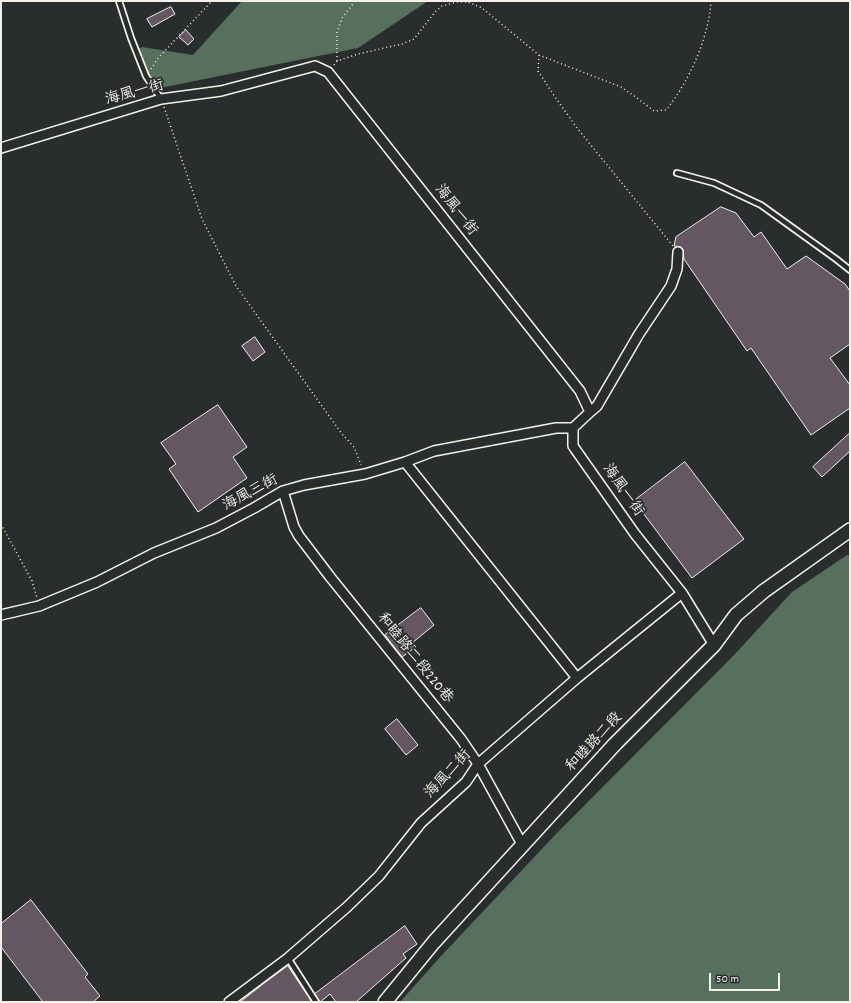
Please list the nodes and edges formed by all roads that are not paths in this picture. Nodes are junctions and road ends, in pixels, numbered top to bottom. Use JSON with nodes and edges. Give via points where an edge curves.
{"nodes":[{"id":1,"x":119,"y":1,"type":"edge"},
{"id":2,"x":161,"y":99,"type":"junction"},
{"id":3,"x":1,"y":148,"type":"edge"},
{"id":4,"x":676,"y":174,"type":"dead end"},
{"id":5,"x":678,"y":252,"type":"road end"},
{"id":6,"x":850,"y":270,"type":"edge"},
{"id":7,"x":590,"y":412,"type":"junction"},
{"id":8,"x":573,"y":428,"type":"junction"},
{"id":9,"x":405,"y":462,"type":"junction"},
{"id":10,"x":283,"y":491,"type":"junction"},
{"id":11,"x":850,"y":530,"type":"edge"},
{"id":12,"x":682,"y":593,"type":"junction"},
{"id":13,"x":1,"y":615,"type":"edge"},
{"id":14,"x":714,"y":645,"type":"junction"},
{"id":15,"x":577,"y":678,"type":"junction"},
{"id":16,"x":478,"y":764,"type":"junction"},
{"id":17,"x":523,"y":846,"type":"junction"},
{"id":18,"x":288,"y":958,"type":"junction"},
{"id":19,"x":229,"y":1002,"type":"edge"},
{"id":20,"x":316,"y":1002,"type":"edge"},
{"id":21,"x":385,"y":1002,"type":"edge"}],
"edges":[{"from":1,"to":2,"type":"lane","via":[[146,76]]},
{"from":2,"to":3,"type":"street","name":"海風一街"},
{"from":2,"to":7,"type":"street","name":"海風一街","via":[[220,91],[316,66],[328,72],[580,392]]},
{"from":4,"to":6,"type":"lane","via":[[714,183],[761,205]]},
{"from":5,"to":7,"type":"street","via":[[678,269],[671,286],[639,334],[597,406]]},
{"from":7,"to":8,"type":"street"},
{"from":8,"to":9,"type":"street","name":"海風三街","via":[[556,428],[434,451]]},
{"from":8,"to":12,"type":"street","name":"海風一街","via":[[573,446],[635,534]]},
{"from":9,"to":10,"type":"street","name":"海風三街","via":[[365,474]]},
{"from":9,"to":15,"type":"street"},
{"from":10,"to":13,"type":"street","name":"海風三街","via":[[216,528],[154,553],[97,582],[39,606]]},
{"from":10,"to":16,"type":"street","name":"和睦路二段220巷","via":[[299,536],[461,739]]},
{"from":11,"to":14,"type":"street","name":"和睦路二段","via":[[764,591],[736,616]]},
{"from":12,"to":14,"type":"street","name":"海風一街"},
{"from":12,"to":15,"type":"street","name":"海風二街"},
{"from":14,"to":17,"type":"street","name":"和睦路二段","via":[[615,744]]},
{"from":15,"to":16,"type":"street","name":"海風二街"},
{"from":16,"to":17,"type":"street","name":"和睦路二段220巷"},
{"from":16,"to":18,"type":"street","name":"海風二街","via":[[466,782],[422,823],[379,876]]},
{"from":17,"to":21,"type":"street","name":"和睦路二段","via":[[434,942]]},
{"from":18,"to":19,"type":"street","name":"海風二街"},
{"from":18,"to":20,"type":"lane"}]}
